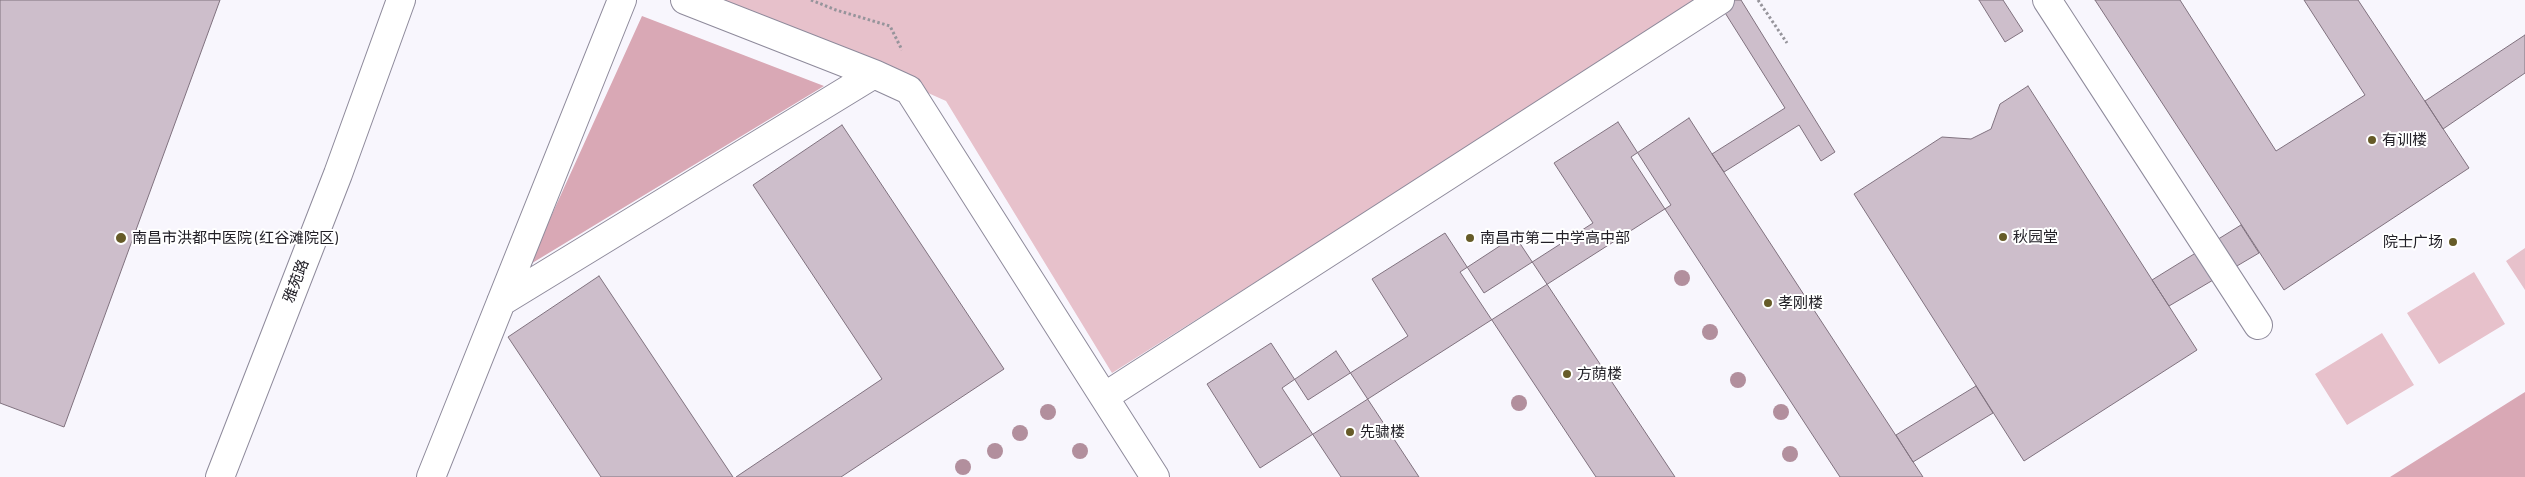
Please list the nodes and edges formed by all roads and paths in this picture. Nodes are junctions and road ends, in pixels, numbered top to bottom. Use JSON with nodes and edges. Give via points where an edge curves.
{"nodes":[{"id":1,"x":401,"y":0,"type":"edge"},
{"id":2,"x":622,"y":0,"type":"edge"},
{"id":3,"x":685,"y":0,"type":"edge"},
{"id":4,"x":811,"y":0,"type":"edge"},
{"id":5,"x":1758,"y":0,"type":"edge"},
{"id":6,"x":2047,"y":0,"type":"edge"},
{"id":7,"x":1707,"y":3,"type":"edge"},
{"id":8,"x":1787,"y":43,"type":"dead end"},
{"id":9,"x":874,"y":74,"type":"junction"},
{"id":10,"x":909,"y":90,"type":"junction"},
{"id":11,"x":501,"y":302,"type":"junction"},
{"id":12,"x":2258,"y":325,"type":"dead end"},
{"id":13,"x":1104,"y":397,"type":"junction"},
{"id":14,"x":220,"y":477,"type":"edge"},
{"id":15,"x":431,"y":477,"type":"edge"},
{"id":16,"x":1156,"y":477,"type":"edge"}],
"edges":[{"from":1,"to":14,"type":"street","name":"雅苑路","via":[[338,174]]},
{"from":2,"to":11,"type":"street"},
{"from":3,"to":9,"type":"street"},
{"from":4,"to":10,"type":"path","via":[[890,26],[919,81]]},
{"from":5,"to":8,"type":"path"},
{"from":6,"to":12,"type":"street"},
{"from":7,"to":13,"type":"street"},
{"from":9,"to":10,"type":"street"},
{"from":9,"to":11,"type":"street"},
{"from":10,"to":13,"type":"street"},
{"from":11,"to":15,"type":"street"},
{"from":13,"to":16,"type":"street"}]}
